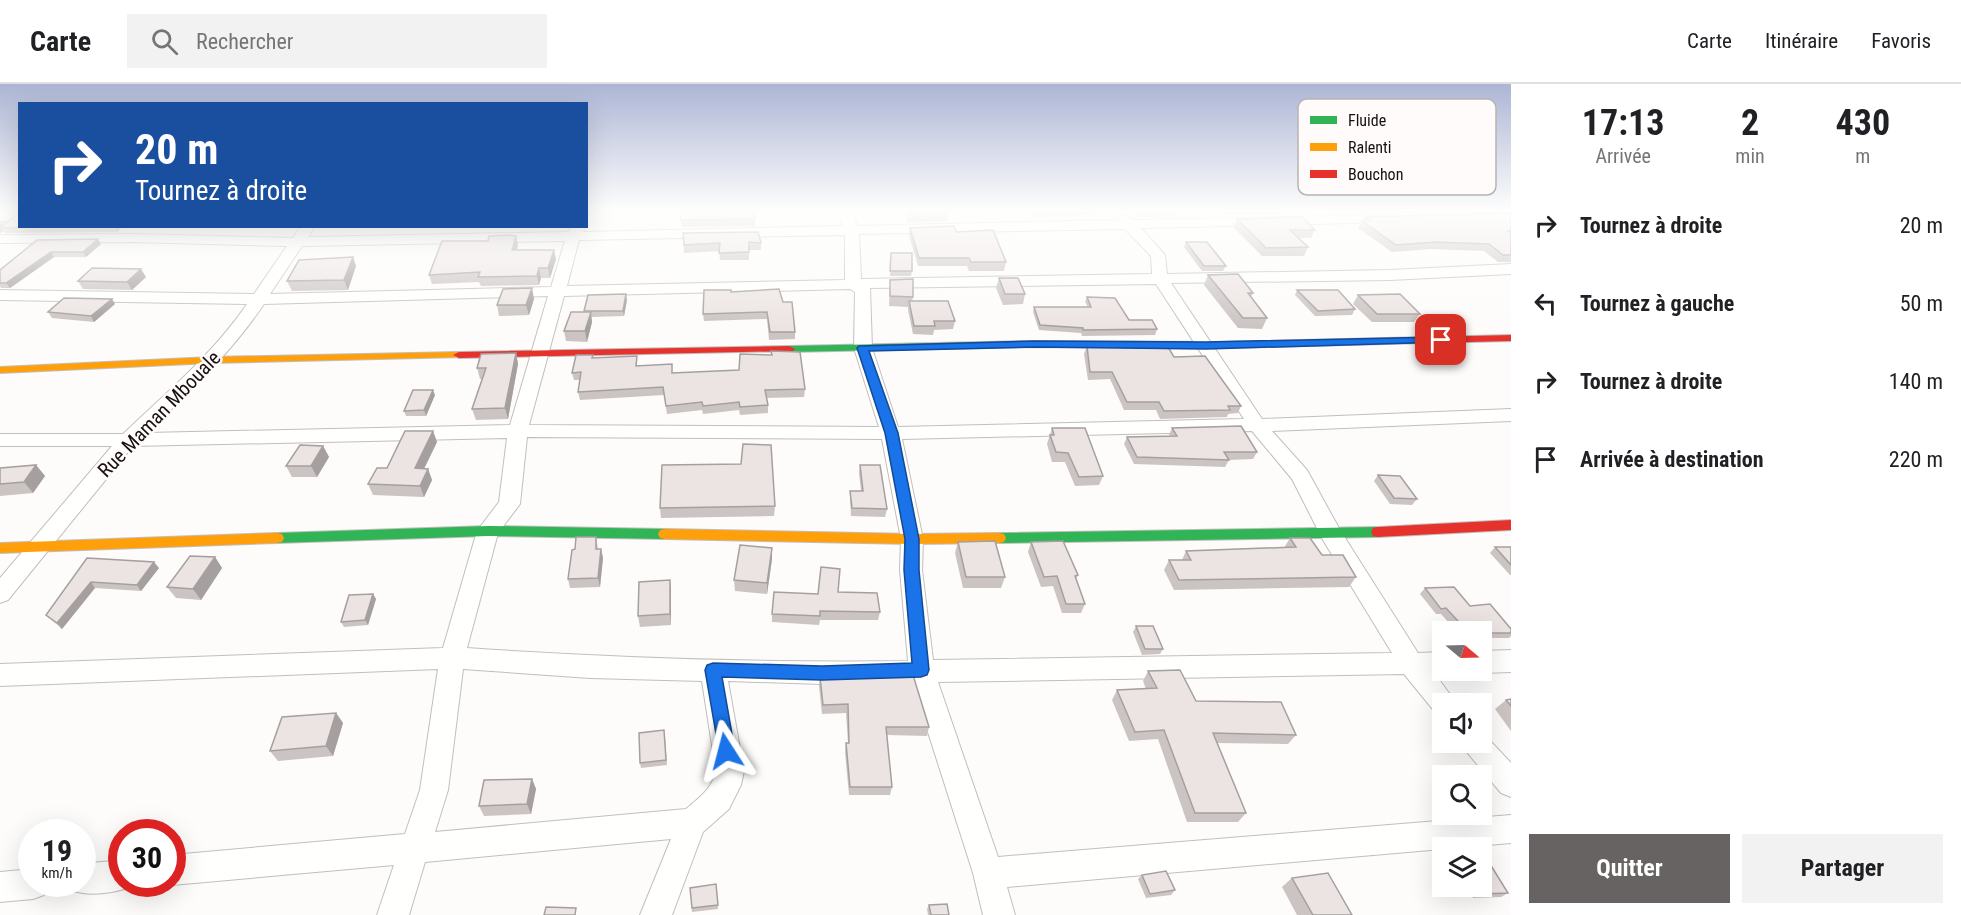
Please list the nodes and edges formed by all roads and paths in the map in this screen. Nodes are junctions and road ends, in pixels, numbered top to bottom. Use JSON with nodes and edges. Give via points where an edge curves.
{"nodes":[{"id":1,"x":292,"y":250,"type":"edge"},
{"id":2,"x":570,"y":250,"type":"edge"},
{"id":3,"x":851,"y":250,"type":"edge"},
{"id":4,"x":1153,"y":250,"type":"edge"},
{"id":5,"x":1511,"y":269,"type":"edge"},
{"id":6,"x":1160,"y":278,"type":"junction"},
{"id":7,"x":853,"y":284,"type":"junction"},
{"id":8,"x":557,"y":292,"type":"junction"},
{"id":9,"x":0,"y":295,"type":"edge"},
{"id":10,"x":259,"y":300,"type":"junction"},
{"id":11,"x":1511,"y":338,"type":"edge"},
{"id":12,"x":1206,"y":345,"type":"junction"},
{"id":13,"x":863,"y":348,"type":"junction"},
{"id":14,"x":540,"y":354,"type":"junction"},
{"id":15,"x":212,"y":360,"type":"junction"},
{"id":16,"x":0,"y":370,"type":"edge"},
{"id":17,"x":1511,"y":415,"type":"edge"},
{"id":18,"x":1257,"y":425,"type":"junction"},
{"id":19,"x":518,"y":431,"type":"junction"},
{"id":20,"x":891,"y":433,"type":"junction"},
{"id":21,"x":0,"y":440,"type":"edge"},
{"id":22,"x":129,"y":440,"type":"junction"},
{"id":23,"x":1511,"y":525,"type":"edge"},
{"id":24,"x":488,"y":531,"type":"junction"},
{"id":25,"x":1331,"y":534,"type":"junction"},
{"id":26,"x":912,"y":539,"type":"junction"},
{"id":27,"x":38,"y":547,"type":"junction"},
{"id":28,"x":0,"y":548,"type":"edge"},
{"id":29,"x":0,"y":594,"type":"edge"},
{"id":30,"x":452,"y":658,"type":"junction"},
{"id":31,"x":1511,"y":661,"type":"edge"},
{"id":32,"x":1492,"y":662,"type":"edge"},
{"id":33,"x":1432,"y":664,"type":"edge"},
{"id":34,"x":1412,"y":665,"type":"junction"},
{"id":35,"x":713,"y":670,"type":"junction"},
{"id":36,"x":921,"y":670,"type":"junction"},
{"id":37,"x":0,"y":675,"type":"edge"},
{"id":38,"x":1435,"y":693,"type":"edge"},
{"id":39,"x":1485,"y":753,"type":"edge"},
{"id":40,"x":1511,"y":784,"type":"edge"},
{"id":41,"x":692,"y":823,"type":"junction"},
{"id":42,"x":1511,"y":829,"type":"edge"},
{"id":43,"x":415,"y":847,"type":"junction"},
{"id":44,"x":186,"y":869,"type":"edge"},
{"id":45,"x":988,"y":873,"type":"junction"},
{"id":46,"x":18,"y":885,"type":"edge"},
{"id":47,"x":0,"y":887,"type":"edge"},
{"id":48,"x":393,"y":915,"type":"edge"},
{"id":49,"x":656,"y":915,"type":"edge"},
{"id":50,"x":999,"y":915,"type":"edge"}],
"edges":[{"from":1,"to":10,"type":"street","name":"Rue Maman Mbouale"},
{"from":2,"to":8,"type":"street"},
{"from":3,"to":7,"type":"street"},
{"from":4,"to":6,"type":"street","via":[[1158,255]]},
{"from":5,"to":6,"type":"street"},
{"from":6,"to":7,"type":"street"},
{"from":6,"to":12,"type":"street"},
{"from":7,"to":8,"type":"street"},
{"from":7,"to":13,"type":"street","via":[[863,290]]},
{"from":8,"to":10,"type":"street"},
{"from":8,"to":14,"type":"street"},
{"from":9,"to":10,"type":"street"},
{"from":10,"to":15,"type":"street","name":"Rue Maman Mbouale"},
{"from":11,"to":12,"type":"street"},
{"from":12,"to":13,"type":"street"},
{"from":12,"to":18,"type":"street"},
{"from":13,"to":14,"type":"street"},
{"from":13,"to":20,"type":"street"},
{"from":14,"to":15,"type":"street"},
{"from":14,"to":19,"type":"street"},
{"from":15,"to":16,"type":"street"},
{"from":15,"to":22,"type":"street","name":"Rue Maman Mbouale"},
{"from":17,"to":18,"type":"street"},
{"from":18,"to":20,"type":"street"},
{"from":18,"to":25,"type":"street","via":[[1300,476]]},
{"from":19,"to":20,"type":"street"},
{"from":19,"to":22,"type":"street"},
{"from":19,"to":24,"type":"street","via":[[509,504]]},
{"from":20,"to":26,"type":"street"},
{"from":21,"to":22,"type":"street"},
{"from":22,"to":27,"type":"street","name":"Rue Maman Mbouale"},
{"from":23,"to":25,"type":"street"},
{"from":24,"to":26,"type":"street"},
{"from":24,"to":27,"type":"street"},
{"from":24,"to":30,"type":"street"},
{"from":25,"to":26,"type":"street"},
{"from":25,"to":34,"type":"street"},
{"from":26,"to":36,"type":"street","via":[[911,570]]},
{"from":27,"to":28,"type":"street"},
{"from":27,"to":29,"type":"street","name":"Rue Maman Mbouale"},
{"from":30,"to":35,"type":"street"},
{"from":30,"to":37,"type":"street"},
{"from":30,"to":43,"type":"street","via":[[434,790]]},
{"from":31,"to":32,"type":"street"},
{"from":33,"to":34,"type":"street"},
{"from":34,"to":36,"type":"street"},
{"from":34,"to":38,"type":"street"},
{"from":35,"to":36,"type":"street"},
{"from":35,"to":41,"type":"street","via":[[730,771],[718,799]]},
{"from":36,"to":45,"type":"street"},
{"from":39,"to":40,"type":"street"},
{"from":41,"to":43,"type":"street"},
{"from":41,"to":49,"type":"street"},
{"from":42,"to":45,"type":"street"},
{"from":43,"to":44,"type":"street"},
{"from":43,"to":48,"type":"street"},
{"from":45,"to":50,"type":"street"},
{"from":46,"to":47,"type":"street"}]}
